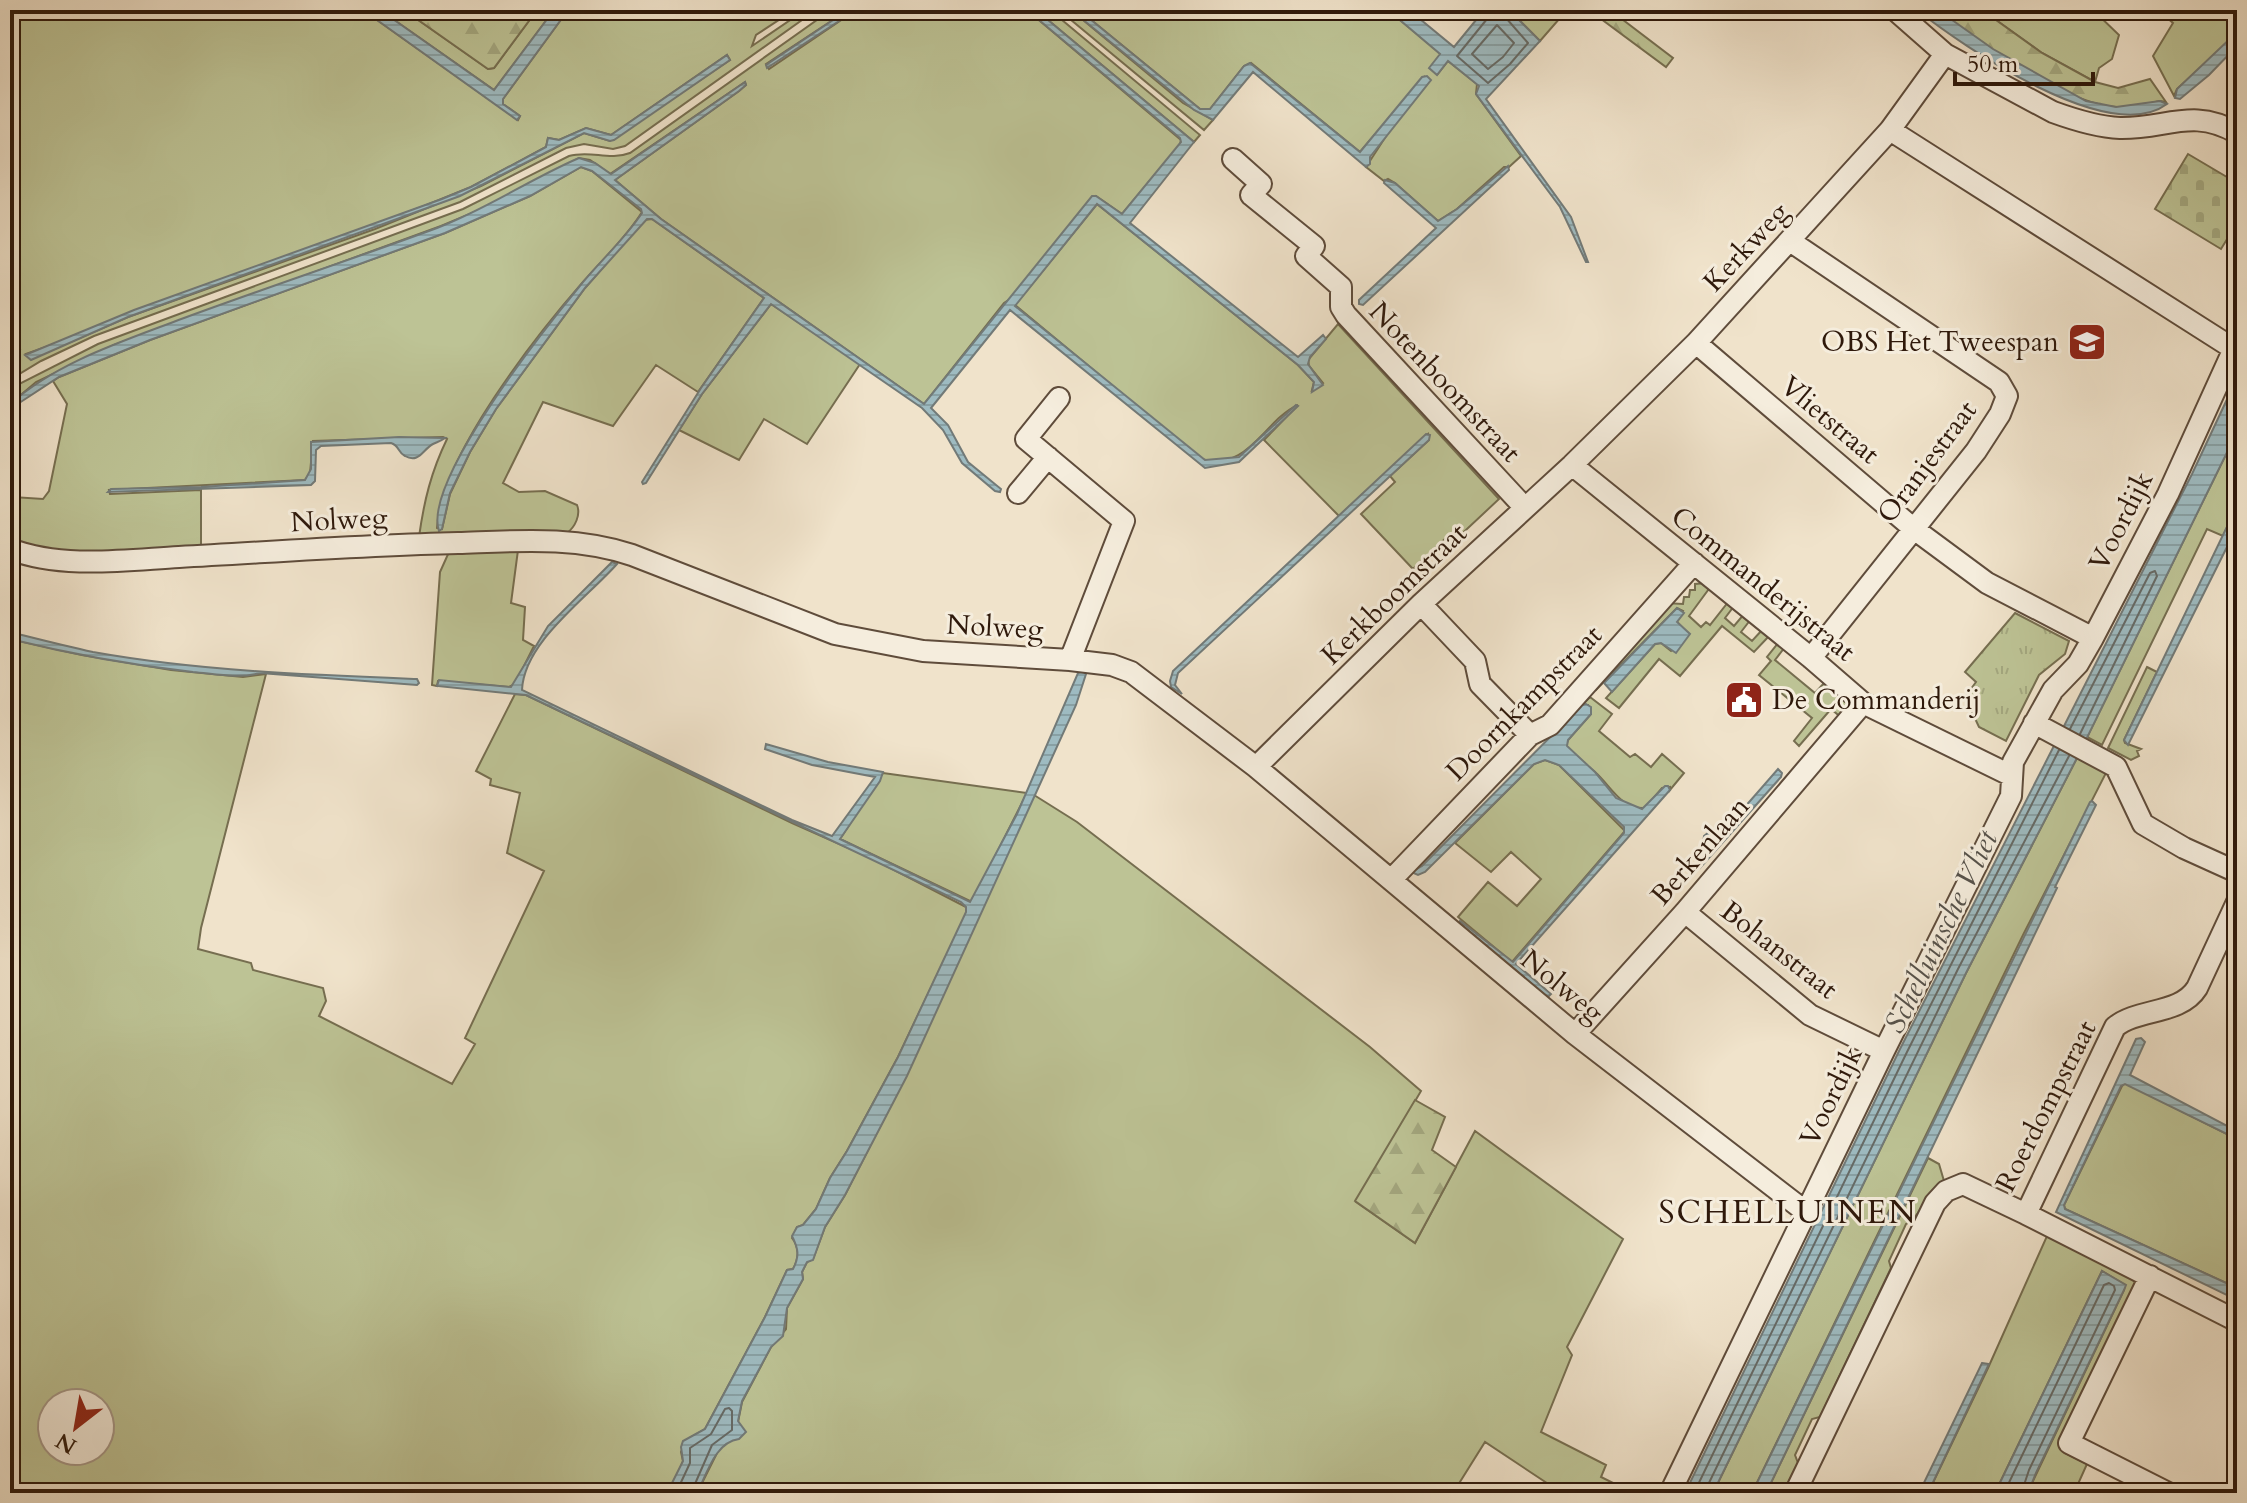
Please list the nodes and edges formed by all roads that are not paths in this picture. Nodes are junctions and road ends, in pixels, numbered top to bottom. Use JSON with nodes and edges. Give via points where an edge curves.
{"nodes":[{"id":1,"x":1895,"y":10,"type":"edge"},
{"id":2,"x":1945,"y":54,"type":"junction"},
{"id":3,"x":1890,"y":130,"type":"junction"},
{"id":4,"x":2237,"y":133,"type":"edge"},
{"id":5,"x":1233,"y":159,"type":"dead end"},
{"id":6,"x":1790,"y":241,"type":"junction"},
{"id":7,"x":1696,"y":343,"type":"junction"},
{"id":8,"x":2235,"y":345,"type":"edge"},
{"id":9,"x":1059,"y":398,"type":"dead end"},
{"id":10,"x":1048,"y":457,"type":"junction"},
{"id":11,"x":1572,"y":465,"type":"junction"},
{"id":12,"x":1018,"y":493,"type":"dead end"},
{"id":13,"x":1525,"y":508,"type":"junction"},
{"id":14,"x":1914,"y":529,"type":"junction"},
{"id":15,"x":10,"y":549,"type":"edge"},
{"id":16,"x":1694,"y":563,"type":"junction"},
{"id":17,"x":1421,"y":604,"type":"junction"},
{"id":18,"x":2093,"y":638,"type":"junction"},
{"id":19,"x":1811,"y":658,"type":"junction"},
{"id":20,"x":1070,"y":660,"type":"junction"},
{"id":21,"x":1863,"y":703,"type":"junction"},
{"id":22,"x":2034,"y":723,"type":"junction"},
{"id":23,"x":1530,"y":735,"type":"junction"},
{"id":24,"x":1256,"y":767,"type":"junction"},
{"id":25,"x":2012,"y":776,"type":"junction"},
{"id":26,"x":2237,"y":872,"type":"edge"},
{"id":27,"x":1391,"y":880,"type":"junction"},
{"id":28,"x":2237,"y":902,"type":"edge"},
{"id":29,"x":1685,"y":912,"type":"junction"},
{"id":30,"x":1575,"y":1034,"type":"junction"},
{"id":31,"x":1884,"y":1051,"type":"junction"},
{"id":32,"x":1806,"y":1212,"type":"junction"},
{"id":33,"x":2026,"y":1214,"type":"junction"},
{"id":34,"x":2150,"y":1276,"type":"junction"},
{"id":35,"x":2237,"y":1321,"type":"edge"},
{"id":36,"x":1670,"y":1493,"type":"edge"},
{"id":37,"x":1795,"y":1493,"type":"edge"},
{"id":38,"x":2168,"y":1493,"type":"edge"}],
"edges":[{"from":1,"to":2,"type":"street"},
{"from":2,"to":3,"type":"street","name":"Kerkweg"},
{"from":2,"to":4,"type":"street","via":[[2053,112],[2095,126],[2142,127],[2200,119]]},
{"from":3,"to":6,"type":"street","name":"Kerkweg"},
{"from":3,"to":8,"type":"street"},
{"from":5,"to":13,"type":"street","name":"Notenboomstraat","via":[[1261,184],[1251,195],[1314,246],[1306,256],[1341,287],[1346,315]]},
{"from":6,"to":7,"type":"street","name":"Kerkweg"},
{"from":6,"to":14,"type":"street","name":"Oranjestraat","via":[[1999,382],[2007,396],[1976,451]]},
{"from":7,"to":11,"type":"street","name":"Kerkweg"},
{"from":7,"to":14,"type":"street","name":"Vlietstraat"},
{"from":8,"to":18,"type":"street","name":"Voordijk","via":[[2168,494]]},
{"from":9,"to":10,"type":"street","via":[[1026,439]]},
{"from":10,"to":12,"type":"street"},
{"from":10,"to":20,"type":"street","via":[[1124,521]]},
{"from":11,"to":13,"type":"street","name":"Kerkboomstraat"},
{"from":11,"to":16,"type":"street","name":"Commanderijstraat"},
{"from":13,"to":17,"type":"street","name":"Kerkboomstraat"},
{"from":14,"to":18,"type":"street","name":"Vlietstraat","via":[[1987,583]]},
{"from":14,"to":19,"type":"street","name":"Oranjestraat"},
{"from":15,"to":20,"type":"street","name":"Nolweg","via":[[51,558],[127,560],[418,544],[579,542],[632,555],[835,634],[923,651]]},
{"from":16,"to":19,"type":"street","name":"Commanderijstraat"},
{"from":16,"to":23,"type":"street","name":"Doornkampstraat","via":[[1550,725]]},
{"from":17,"to":23,"type":"street","via":[[1475,661],[1480,684]]},
{"from":17,"to":24,"type":"street","name":"Kerkboomstraat"},
{"from":18,"to":22,"type":"street","name":"Voordijk"},
{"from":19,"to":21,"type":"street","name":"Commanderijstraat"},
{"from":20,"to":24,"type":"street","name":"Nolweg","via":[[1131,672]]},
{"from":21,"to":25,"type":"street","name":"Commanderijstraat"},
{"from":21,"to":29,"type":"street","name":"Berkenlaan"},
{"from":22,"to":25,"type":"street","name":"Voordijk","via":[[2013,762]]},
{"from":22,"to":26,"type":"street","via":[[2116,767],[2143,824]]},
{"from":23,"to":27,"type":"street","name":"Doornkampstraat"},
{"from":24,"to":27,"type":"street","name":"Nolweg"},
{"from":25,"to":31,"type":"street","name":"Voordijk","via":[[2011,796]]},
{"from":27,"to":30,"type":"street","name":"Nolweg"},
{"from":28,"to":33,"type":"street","name":"Roerdompstraat","via":[[2188,999],[2115,1027]]},
{"from":29,"to":30,"type":"street","name":"Berkenlaan"},
{"from":29,"to":31,"type":"street","name":"Bohanstraat","via":[[1810,1015]]},
{"from":30,"to":32,"type":"street","name":"Nolweg"},
{"from":31,"to":32,"type":"street","name":"Voordijk"},
{"from":32,"to":36,"type":"street","name":"Voordijk"},
{"from":33,"to":34,"type":"street"},
{"from":33,"to":37,"type":"street","name":"Roerdompstraat","via":[[1963,1184],[1935,1203]]},
{"from":34,"to":35,"type":"street"},
{"from":34,"to":38,"type":"street","via":[[2069,1443]]}]}
